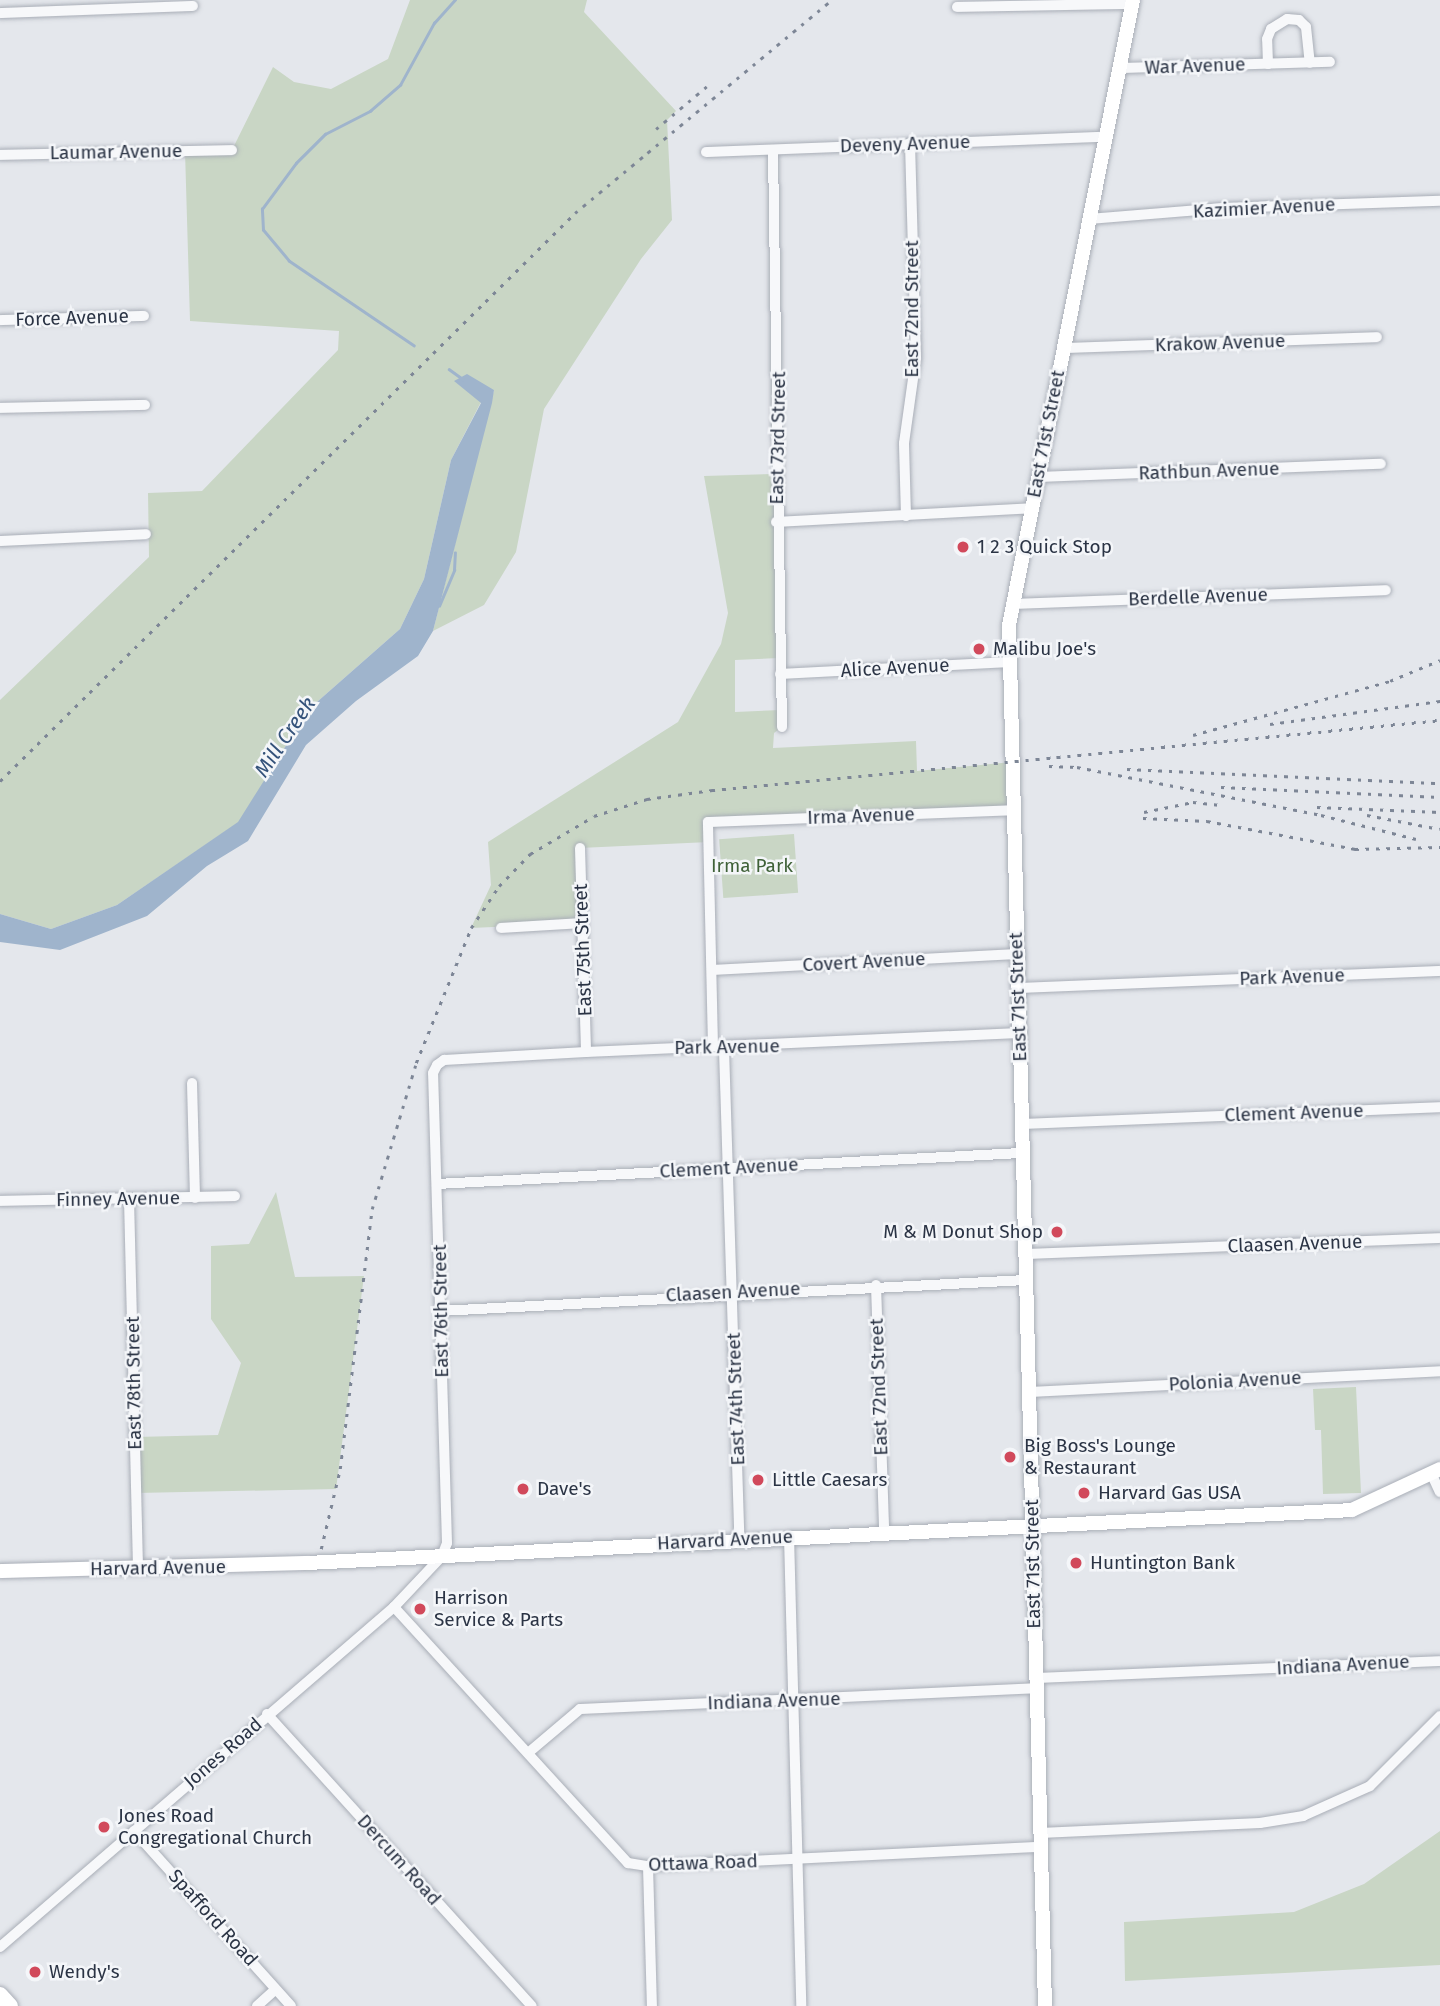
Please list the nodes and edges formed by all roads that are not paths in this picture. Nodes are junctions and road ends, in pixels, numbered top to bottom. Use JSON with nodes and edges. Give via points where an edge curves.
{"nodes":[{"id":1,"x":1132,"y":2,"type":"edge"},
{"id":2,"x":120,"y":4,"type":"edge"},
{"id":3,"x":193,"y":6,"type":"dead end"},
{"id":4,"x":957,"y":7,"type":"dead end"},
{"id":5,"x":0,"y":13,"type":"edge"},
{"id":6,"x":1330,"y":62,"type":"dead end"},
{"id":7,"x":1310,"y":63,"type":"junction"},
{"id":8,"x":1268,"y":64,"type":"junction"},
{"id":9,"x":1122,"y":68,"type":"junction"},
{"id":10,"x":1105,"y":137,"type":"junction"},
{"id":11,"x":910,"y":143,"type":"junction"},
{"id":12,"x":773,"y":149,"type":"junction"},
{"id":13,"x":232,"y":150,"type":"dead end"},
{"id":14,"x":706,"y":152,"type":"dead end"},
{"id":15,"x":0,"y":155,"type":"edge"},
{"id":16,"x":1440,"y":201,"type":"edge"},
{"id":17,"x":1089,"y":219,"type":"junction"},
{"id":18,"x":144,"y":316,"type":"dead end"},
{"id":19,"x":0,"y":320,"type":"edge"},
{"id":20,"x":1377,"y":337,"type":"dead end"},
{"id":21,"x":1064,"y":348,"type":"junction"},
{"id":22,"x":145,"y":405,"type":"dead end"},
{"id":23,"x":0,"y":408,"type":"edge"},
{"id":24,"x":1381,"y":464,"type":"dead end"},
{"id":25,"x":1037,"y":477,"type":"junction"},
{"id":26,"x":1031,"y":508,"type":"junction"},
{"id":27,"x":906,"y":516,"type":"junction"},
{"id":28,"x":776,"y":522,"type":"junction"},
{"id":29,"x":146,"y":534,"type":"dead end"},
{"id":30,"x":0,"y":541,"type":"edge"},
{"id":31,"x":1385,"y":590,"type":"dead end"},
{"id":32,"x":1011,"y":604,"type":"junction"},
{"id":33,"x":1010,"y":662,"type":"junction"},
{"id":34,"x":780,"y":674,"type":"junction"},
{"id":35,"x":782,"y":727,"type":"dead end"},
{"id":36,"x":1014,"y":810,"type":"junction"},
{"id":37,"x":580,"y":848,"type":"dead end"},
{"id":38,"x":582,"y":923,"type":"junction"},
{"id":39,"x":501,"y":928,"type":"dead end"},
{"id":40,"x":1017,"y":954,"type":"junction"},
{"id":41,"x":712,"y":970,"type":"junction"},
{"id":42,"x":1440,"y":971,"type":"edge"},
{"id":43,"x":1018,"y":988,"type":"junction"},
{"id":44,"x":1019,"y":1033,"type":"junction"},
{"id":45,"x":713,"y":1046,"type":"junction"},
{"id":46,"x":724,"y":1049,"type":"junction"},
{"id":47,"x":586,"y":1052,"type":"junction"},
{"id":48,"x":437,"y":1065,"type":"joint"},
{"id":49,"x":192,"y":1083,"type":"dead end"},
{"id":50,"x":1440,"y":1107,"type":"edge"},
{"id":51,"x":1021,"y":1124,"type":"junction"},
{"id":52,"x":1021,"y":1153,"type":"junction"},
{"id":53,"x":727,"y":1168,"type":"junction"},
{"id":54,"x":438,"y":1184,"type":"junction"},
{"id":55,"x":236,"y":1196,"type":"dead end"},
{"id":56,"x":195,"y":1198,"type":"junction"},
{"id":57,"x":129,"y":1199,"type":"junction"},
{"id":58,"x":0,"y":1201,"type":"edge"},
{"id":59,"x":1440,"y":1238,"type":"edge"},
{"id":60,"x":1025,"y":1254,"type":"junction"},
{"id":61,"x":1026,"y":1280,"type":"junction"},
{"id":62,"x":876,"y":1285,"type":"junction"},
{"id":63,"x":733,"y":1292,"type":"junction"},
{"id":64,"x":440,"y":1311,"type":"junction"},
{"id":65,"x":1440,"y":1371,"type":"edge"},
{"id":66,"x":1030,"y":1392,"type":"junction"},
{"id":67,"x":1436,"y":1471,"type":"edge"},
{"id":68,"x":1440,"y":1492,"type":"edge"},
{"id":69,"x":1032,"y":1525,"type":"junction"},
{"id":70,"x":884,"y":1532,"type":"junction"},
{"id":71,"x":789,"y":1536,"type":"junction"},
{"id":72,"x":740,"y":1539,"type":"junction"},
{"id":73,"x":442,"y":1556,"type":"junction"},
{"id":74,"x":138,"y":1568,"type":"junction"},
{"id":75,"x":0,"y":1571,"type":"edge"},
{"id":76,"x":394,"y":1606,"type":"junction"},
{"id":77,"x":1440,"y":1661,"type":"edge"},
{"id":78,"x":1036,"y":1683,"type":"junction"},
{"id":79,"x":794,"y":1701,"type":"junction"},
{"id":80,"x":267,"y":1714,"type":"junction"},
{"id":81,"x":1440,"y":1716,"type":"edge"},
{"id":82,"x":527,"y":1753,"type":"junction"},
{"id":83,"x":134,"y":1831,"type":"junction"},
{"id":84,"x":1041,"y":1840,"type":"junction"},
{"id":85,"x":798,"y":1859,"type":"junction"},
{"id":86,"x":648,"y":1866,"type":"junction"},
{"id":87,"x":0,"y":1947,"type":"edge"},
{"id":88,"x":276,"y":1989,"type":"junction"},
{"id":89,"x":0,"y":1995,"type":"edge"},
{"id":90,"x":10,"y":2006,"type":"edge"},
{"id":91,"x":257,"y":2006,"type":"edge"},
{"id":92,"x":291,"y":2006,"type":"edge"},
{"id":93,"x":532,"y":2006,"type":"edge"},
{"id":94,"x":652,"y":2006,"type":"edge"},
{"id":95,"x":802,"y":2006,"type":"edge"},
{"id":96,"x":1045,"y":2006,"type":"edge"}],
"edges":[{"from":1,"to":4,"type":"street"},
{"from":1,"to":9,"type":"main road","name":"East 71st Street"},
{"from":2,"to":3,"type":"street"},
{"from":2,"to":5,"type":"street"},
{"from":6,"to":7,"type":"street","name":"War Avenue"},
{"from":7,"to":8,"type":"street","name":"War Avenue"},
{"from":7,"to":8,"type":"street","name":"War Avenue","via":[[1306,27],[1299,20],[1287,19],[1271,29]]},
{"from":8,"to":9,"type":"street","name":"War Avenue"},
{"from":9,"to":10,"type":"main road","name":"East 71st Street"},
{"from":10,"to":11,"type":"street","name":"Deveny Avenue"},
{"from":10,"to":17,"type":"main road","name":"East 71st Street"},
{"from":11,"to":12,"type":"street","name":"Deveny Avenue"},
{"from":11,"to":27,"type":"street","name":"East 72nd Street","via":[[916,358],[904,443]]},
{"from":12,"to":14,"type":"street","name":"Deveny Avenue"},
{"from":12,"to":28,"type":"street","name":"East 73rd Street","via":[[779,367]]},
{"from":13,"to":15,"type":"street","name":"Laumar Avenue"},
{"from":16,"to":17,"type":"street","name":"Kazimier Avenue","via":[[1224,208]]},
{"from":17,"to":21,"type":"main road","name":"East 71st Street"},
{"from":18,"to":19,"type":"street","name":"Force Avenue"},
{"from":20,"to":21,"type":"street","name":"Krakow Avenue"},
{"from":21,"to":25,"type":"main road","name":"East 71st Street"},
{"from":22,"to":23,"type":"street"},
{"from":24,"to":25,"type":"street","name":"Rathbun Avenue"},
{"from":25,"to":26,"type":"main road","name":"East 71st Street"},
{"from":26,"to":27,"type":"street"},
{"from":26,"to":32,"type":"main road","name":"East 71st Street"},
{"from":27,"to":28,"type":"street"},
{"from":28,"to":34,"type":"street","name":"East 73rd Street"},
{"from":29,"to":30,"type":"street"},
{"from":31,"to":32,"type":"street","name":"Berdelle Avenue"},
{"from":32,"to":33,"type":"main road","name":"East 71st Street"},
{"from":33,"to":34,"type":"street","name":"Alice Avenue"},
{"from":33,"to":36,"type":"main road","name":"East 71st Street"},
{"from":34,"to":35,"type":"street","name":"East 73rd Street"},
{"from":36,"to":40,"type":"main road","name":"East 71st Street"},
{"from":36,"to":41,"type":"street","name":"Irma Avenue","via":[[708,822]]},
{"from":37,"to":38,"type":"street","name":"East 75th Street"},
{"from":38,"to":39,"type":"street"},
{"from":38,"to":47,"type":"street","name":"East 75th Street"},
{"from":40,"to":41,"type":"street","name":"Covert Avenue"},
{"from":40,"to":43,"type":"main road","name":"East 71st Street"},
{"from":41,"to":45,"type":"street"},
{"from":42,"to":43,"type":"street","name":"Park Avenue"},
{"from":43,"to":44,"type":"main road","name":"East 71st Street"},
{"from":44,"to":46,"type":"street","name":"Park Avenue"},
{"from":44,"to":51,"type":"main road","name":"East 71st Street"},
{"from":45,"to":46,"type":"street","name":"Park Avenue"},
{"from":45,"to":47,"type":"street","name":"Park Avenue"},
{"from":46,"to":53,"type":"street","name":"East 74th Street"},
{"from":47,"to":48,"type":"street","name":"Park Avenue","via":[[444,1060]]},
{"from":48,"to":54,"type":"street","name":"East 76th Street","via":[[433,1073]]},
{"from":49,"to":56,"type":"street"},
{"from":50,"to":51,"type":"street","name":"Clement Avenue"},
{"from":51,"to":52,"type":"main road","name":"East 71st Street"},
{"from":52,"to":53,"type":"street","name":"Clement Avenue"},
{"from":52,"to":60,"type":"main road","name":"East 71st Street"},
{"from":53,"to":54,"type":"street","name":"Clement Avenue"},
{"from":53,"to":63,"type":"street","name":"East 74th Street"},
{"from":54,"to":64,"type":"street","name":"East 76th Street"},
{"from":55,"to":56,"type":"street","name":"Finney Avenue"},
{"from":56,"to":57,"type":"street","name":"Finney Avenue"},
{"from":57,"to":58,"type":"street","name":"Finney Avenue"},
{"from":57,"to":74,"type":"street","name":"East 78th Street"},
{"from":59,"to":60,"type":"street","name":"Claasen Avenue"},
{"from":60,"to":61,"type":"main road","name":"East 71st Street"},
{"from":61,"to":62,"type":"street","name":"Claasen Avenue"},
{"from":61,"to":66,"type":"main road","name":"East 71st Street"},
{"from":62,"to":63,"type":"street","name":"Claasen Avenue"},
{"from":62,"to":70,"type":"street","name":"East 72nd Street"},
{"from":63,"to":64,"type":"street","name":"Claasen Avenue"},
{"from":63,"to":72,"type":"street","name":"East 74th Street"},
{"from":64,"to":73,"type":"street","name":"East 76th Street","via":[[447,1543]]},
{"from":65,"to":66,"type":"street","name":"Polonia Avenue"},
{"from":66,"to":69,"type":"main road","name":"East 71st Street"},
{"from":67,"to":68,"type":"street"},
{"from":67,"to":69,"type":"main road","name":"Harvard Avenue","via":[[1352,1510]]},
{"from":69,"to":70,"type":"main road","name":"Harvard Avenue"},
{"from":69,"to":78,"type":"main road","name":"East 71st Street"},
{"from":70,"to":71,"type":"main road","name":"Harvard Avenue"},
{"from":71,"to":72,"type":"main road","name":"Harvard Avenue"},
{"from":71,"to":79,"type":"street"},
{"from":72,"to":73,"type":"main road","name":"Harvard Avenue"},
{"from":73,"to":74,"type":"main road","name":"Harvard Avenue"},
{"from":73,"to":76,"type":"street","name":"Jones Road"},
{"from":74,"to":75,"type":"main road","name":"Harvard Avenue"},
{"from":76,"to":80,"type":"street","name":"Jones Road"},
{"from":76,"to":82,"type":"street","name":"Ottawa Road"},
{"from":77,"to":78,"type":"street","name":"Indiana Avenue"},
{"from":78,"to":79,"type":"street","name":"Indiana Avenue"},
{"from":78,"to":84,"type":"main road","name":"East 71st Street"},
{"from":79,"to":82,"type":"street","name":"Indiana Avenue","via":[[580,1709]]},
{"from":79,"to":85,"type":"street"},
{"from":80,"to":83,"type":"street","name":"Jones Road"},
{"from":80,"to":93,"type":"street","name":"Dercum Road"},
{"from":81,"to":84,"type":"street","name":"Ottawa Road","via":[[1370,1786],[1303,1816]]},
{"from":82,"to":86,"type":"street","name":"Ottawa Road","via":[[628,1863]]},
{"from":83,"to":87,"type":"street","name":"Jones Road"},
{"from":83,"to":88,"type":"street","name":"Spafford Road"},
{"from":84,"to":85,"type":"street","name":"Ottawa Road"},
{"from":84,"to":96,"type":"main road","name":"East 71st Street"},
{"from":85,"to":86,"type":"street","name":"Ottawa Road"},
{"from":85,"to":95,"type":"street"},
{"from":86,"to":94,"type":"street"},
{"from":88,"to":91,"type":"street"},
{"from":88,"to":92,"type":"street","name":"Spafford Road"},
{"from":89,"to":90,"type":"main road"}]}
